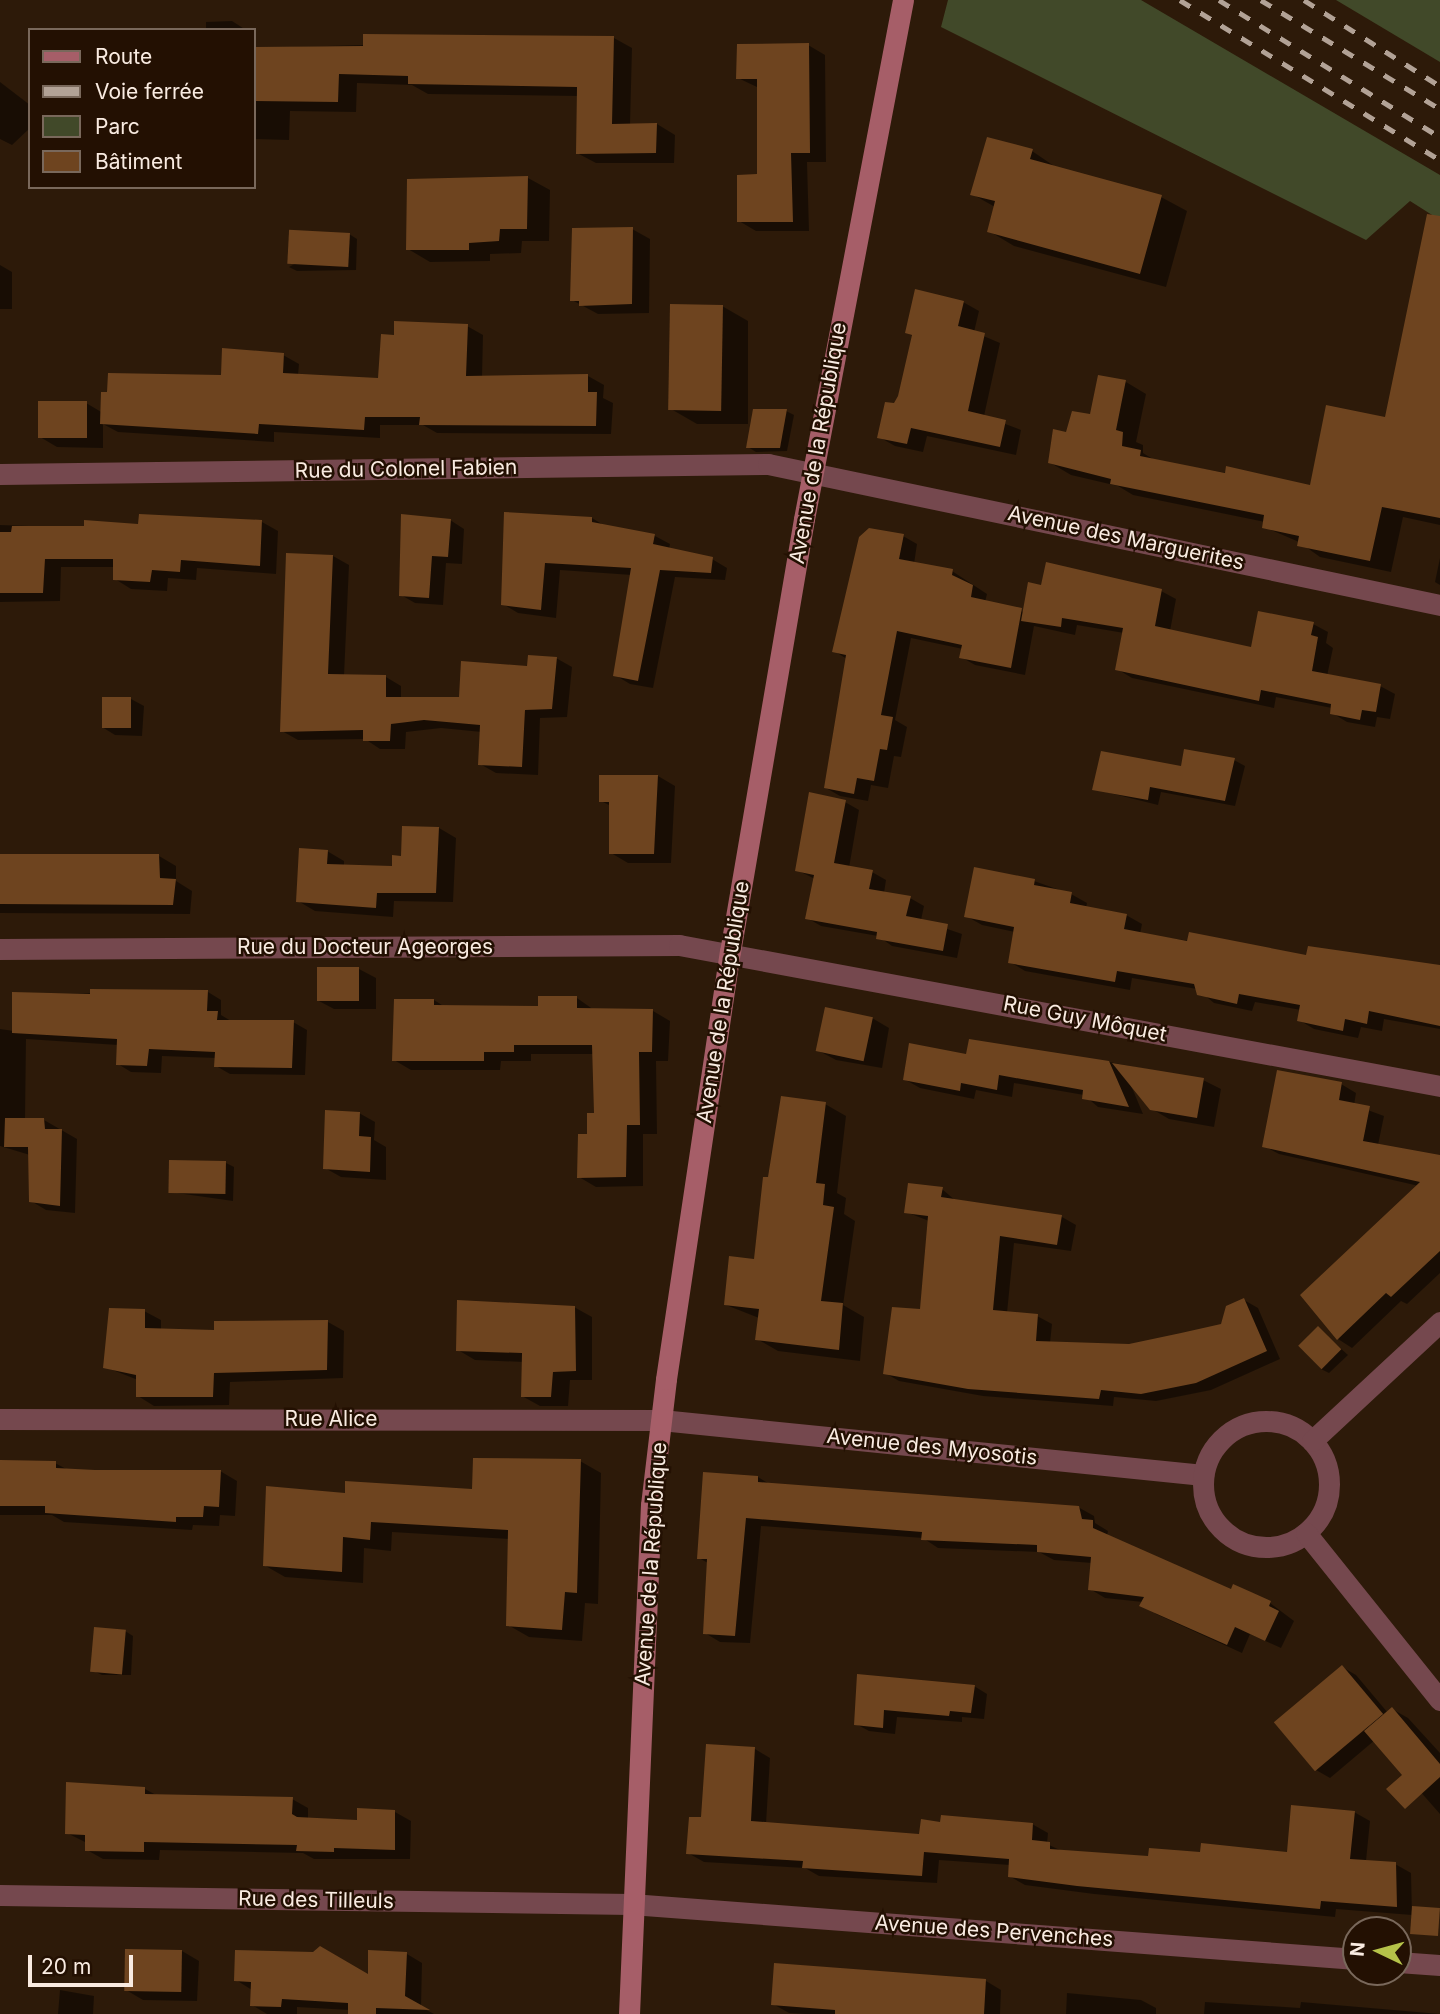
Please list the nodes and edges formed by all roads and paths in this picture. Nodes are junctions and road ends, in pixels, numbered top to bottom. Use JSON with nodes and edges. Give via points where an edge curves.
{"nodes":[{"id":1,"x":903,"y":0,"type":"edge"},
{"id":2,"x":812,"y":471,"type":"junction"},
{"id":3,"x":0,"y":474,"type":"edge"},
{"id":4,"x":1440,"y":605,"type":"edge"},
{"id":5,"x":0,"y":949,"type":"edge"},
{"id":6,"x":730,"y":952,"type":"junction"},
{"id":7,"x":1440,"y":1086,"type":"edge"},
{"id":8,"x":1440,"y":1322,"type":"edge"},
{"id":9,"x":0,"y":1419,"type":"edge"},
{"id":10,"x":661,"y":1420,"type":"junction"},
{"id":11,"x":1312,"y":1441,"type":"junction"},
{"id":12,"x":1203,"y":1475,"type":"junction"},
{"id":13,"x":1306,"y":1533,"type":"junction"},
{"id":14,"x":1440,"y":1700,"type":"edge"},
{"id":15,"x":0,"y":1895,"type":"edge"},
{"id":16,"x":631,"y":1904,"type":"junction"},
{"id":17,"x":1342,"y":1958,"type":"edge"},
{"id":18,"x":1412,"y":1963,"type":"edge"},
{"id":19,"x":1440,"y":1965,"type":"edge"},
{"id":20,"x":629,"y":2014,"type":"edge"}],
"edges":[{"from":1,"to":2,"type":"main road","name":"Avenue de la République"},
{"from":2,"to":3,"type":"street","name":"Rue du Colonel Fabien","via":[[768,464]]},
{"from":2,"to":4,"type":"street","name":"Avenue des Marguerites"},
{"from":2,"to":6,"type":"main road","name":"Avenue de la République"},
{"from":5,"to":6,"type":"street","name":"Rue du Docteur Ageorges","via":[[679,945]]},
{"from":6,"to":7,"type":"street","name":"Rue Guy Môquet"},
{"from":6,"to":10,"type":"main road","name":"Avenue de la République"},
{"from":8,"to":11,"type":"street"},
{"from":9,"to":10,"type":"street","name":"Rue Alice"},
{"from":10,"to":12,"type":"street","name":"Avenue des Myosotis"},
{"from":10,"to":16,"type":"main road","name":"Avenue de la République","via":[[651,1505]]},
{"from":11,"to":12,"type":"street","via":[[1293,1426],[1271,1420],[1244,1424],[1217,1445]]},
{"from":11,"to":13,"type":"street","via":[[1326,1462],[1329,1490],[1323,1511]]},
{"from":12,"to":13,"type":"street","via":[[1206,1506],[1217,1525],[1238,1542],[1260,1548],[1287,1544]]},
{"from":13,"to":14,"type":"street"},
{"from":15,"to":16,"type":"street","name":"Rue des Tilleuls"},
{"from":16,"to":17,"type":"street","name":"Avenue des Pervenches"},
{"from":16,"to":20,"type":"main road","name":"Avenue de la République"},
{"from":18,"to":19,"type":"street"}]}
